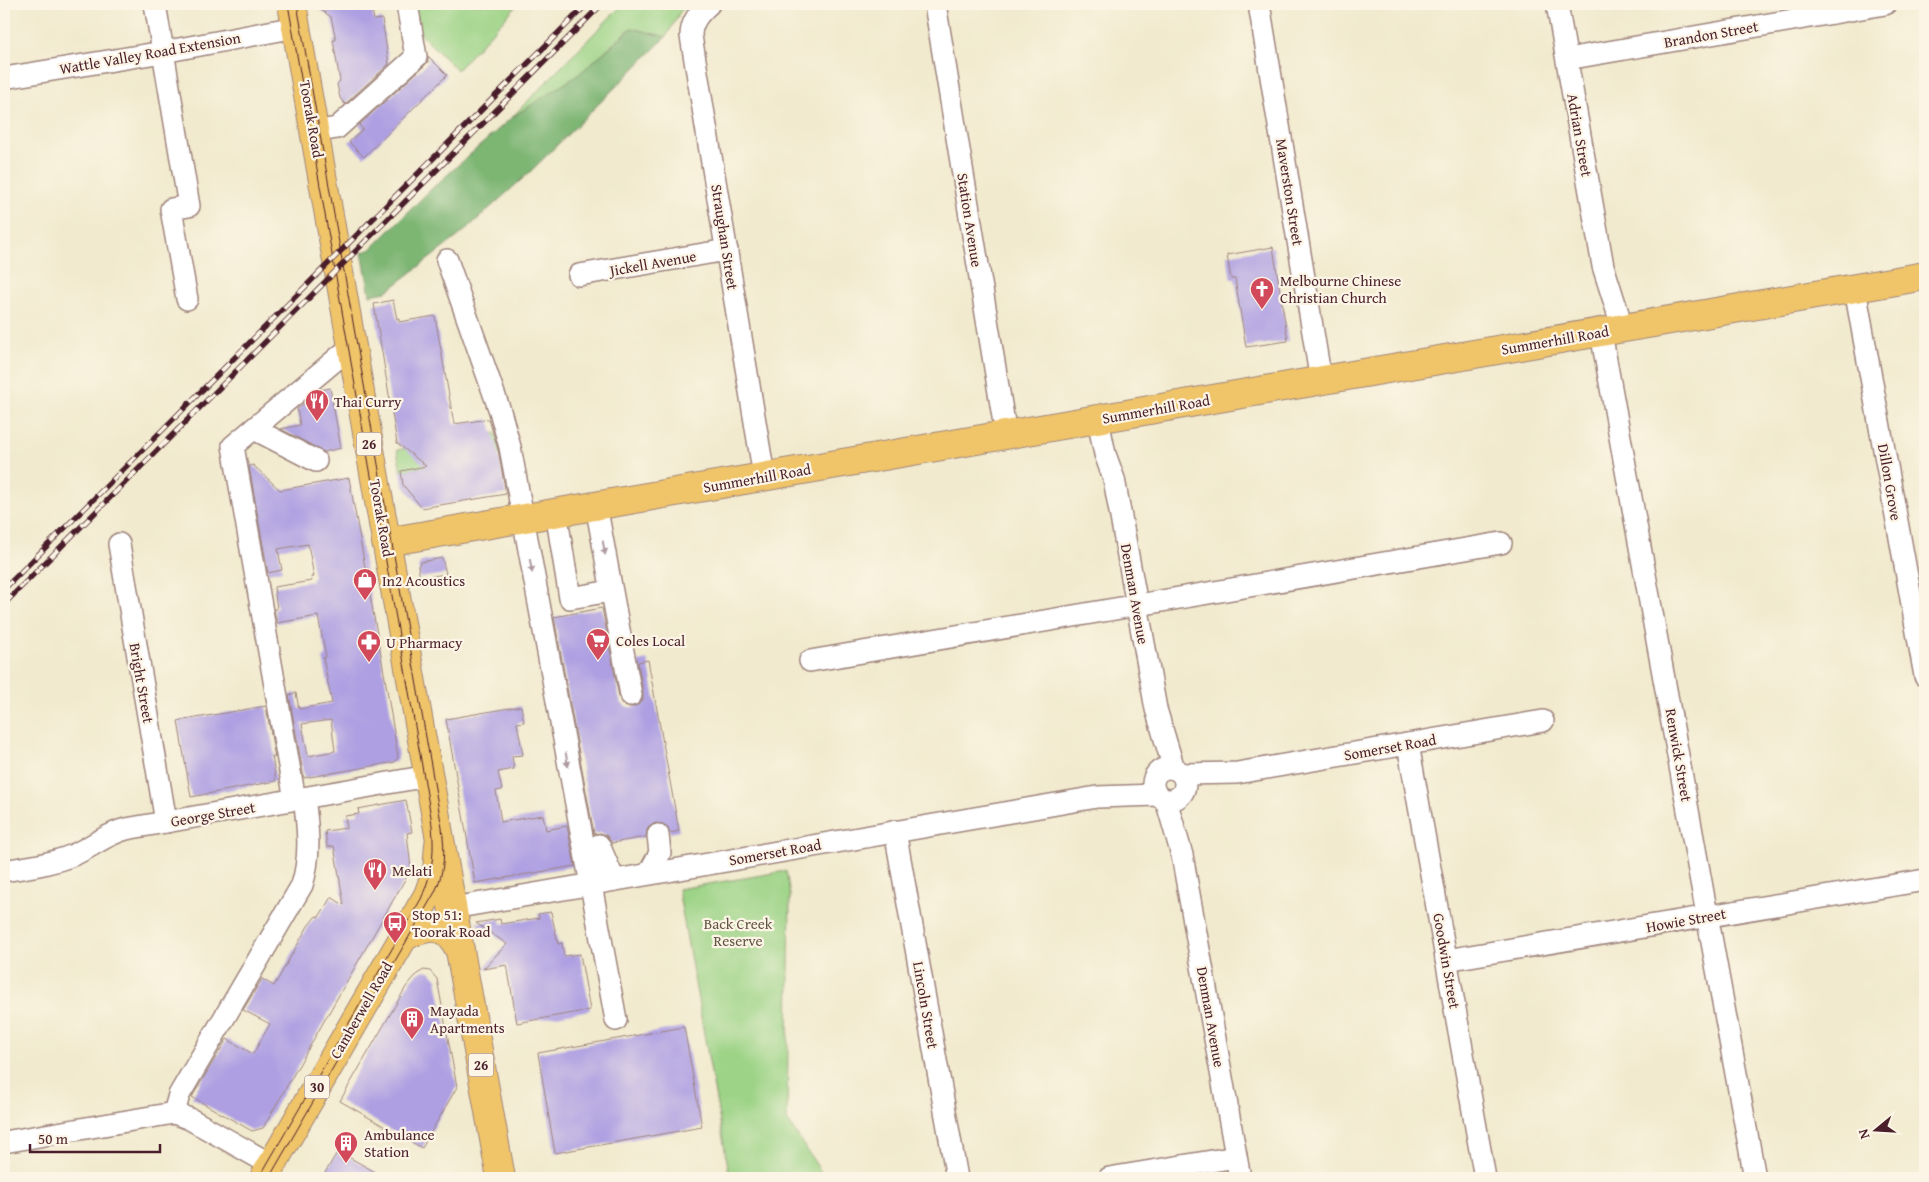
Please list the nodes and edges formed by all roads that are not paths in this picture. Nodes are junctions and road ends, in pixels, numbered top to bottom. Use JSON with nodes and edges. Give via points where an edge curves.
{"nodes":[{"id":1,"x":155,"y":4,"type":"edge"},
{"id":2,"x":407,"y":4,"type":"edge"},
{"id":3,"x":709,"y":4,"type":"edge"},
{"id":4,"x":935,"y":4,"type":"edge"},
{"id":5,"x":1259,"y":4,"type":"edge"},
{"id":6,"x":1558,"y":4,"type":"edge"},
{"id":7,"x":1885,"y":4,"type":"edge"},
{"id":8,"x":294,"y":16,"type":"edge"},
{"id":9,"x":163,"y":52,"type":"junction"},
{"id":10,"x":1567,"y":59,"type":"junction"},
{"id":11,"x":4,"y":78,"type":"edge"},
{"id":12,"x":314,"y":132,"type":"junction"},
{"id":13,"x":727,"y":250,"type":"junction"},
{"id":14,"x":447,"y":260,"type":"dead end"},
{"id":15,"x":579,"y":275,"type":"dead end"},
{"id":16,"x":1925,"y":276,"type":"edge"},
{"id":17,"x":1855,"y":289,"type":"junction"},
{"id":18,"x":187,"y":299,"type":"dead end"},
{"id":19,"x":1610,"y":331,"type":"junction"},
{"id":20,"x":352,"y":346,"type":"junction"},
{"id":21,"x":1321,"y":381,"type":"junction"},
{"id":22,"x":1103,"y":419,"type":"junction"},
{"id":23,"x":254,"y":429,"type":"junction"},
{"id":24,"x":1006,"y":435,"type":"junction"},
{"id":25,"x":316,"y":461,"type":"dead end"},
{"id":26,"x":764,"y":476,"type":"junction"},
{"id":27,"x":596,"y":505,"type":"junction"},
{"id":28,"x":556,"y":512,"type":"junction"},
{"id":29,"x":523,"y":518,"type":"junction"},
{"id":30,"x":386,"y":542,"type":"junction"},
{"id":31,"x":1501,"y":543,"type":"dead end"},
{"id":32,"x":119,"y":544,"type":"dead end"},
{"id":33,"x":611,"y":591,"type":"junction"},
{"id":34,"x":1138,"y":606,"type":"junction"},
{"id":35,"x":810,"y":661,"type":"dead end"},
{"id":36,"x":1925,"y":676,"type":"edge"},
{"id":37,"x":631,"y":696,"type":"dead end"},
{"id":38,"x":1543,"y":721,"type":"dead end"},
{"id":39,"x":1408,"y":744,"type":"junction"},
{"id":40,"x":428,"y":776,"type":"junction"},
{"id":41,"x":1170,"y":784,"type":"junction"},
{"id":42,"x":299,"y":799,"type":"junction"},
{"id":43,"x":166,"y":822,"type":"junction"},
{"id":44,"x":895,"y":831,"type":"junction"},
{"id":45,"x":658,"y":835,"type":"dead end"},
{"id":46,"x":439,"y":836,"type":"junction"},
{"id":47,"x":599,"y":845,"type":"dead end"},
{"id":48,"x":4,"y":871,"type":"edge"},
{"id":49,"x":649,"y":873,"type":"junction"},
{"id":50,"x":614,"y":880,"type":"junction"},
{"id":51,"x":1925,"y":880,"type":"edge"},
{"id":52,"x":591,"y":884,"type":"junction"},
{"id":53,"x":453,"y":908,"type":"junction"},
{"id":54,"x":1708,"y":916,"type":"junction"},
{"id":55,"x":405,"y":936,"type":"junction"},
{"id":56,"x":460,"y":951,"type":"junction"},
{"id":57,"x":1446,"y":960,"type":"junction"},
{"id":58,"x":616,"y":1020,"type":"dead end"},
{"id":59,"x":174,"y":1113,"type":"junction"},
{"id":60,"x":4,"y":1142,"type":"edge"},
{"id":61,"x":1236,"y":1157,"type":"junction"},
{"id":62,"x":268,"y":1171,"type":"edge"},
{"id":63,"x":501,"y":1178,"type":"edge"},
{"id":64,"x":957,"y":1178,"type":"edge"},
{"id":65,"x":1109,"y":1178,"type":"edge"},
{"id":66,"x":1240,"y":1178,"type":"edge"},
{"id":67,"x":1485,"y":1178,"type":"edge"},
{"id":68,"x":1755,"y":1178,"type":"edge"}],
"edges":[{"from":1,"to":9,"type":"street"},
{"from":2,"to":12,"type":"street","via":[[416,57],[337,128]]},
{"from":3,"to":13,"type":"street","name":"Straughan Street","via":[[696,18],[691,36]]},
{"from":4,"to":24,"type":"street","name":"Station Avenue"},
{"from":5,"to":21,"type":"street","name":"Maverston Street"},
{"from":6,"to":10,"type":"street","name":"Adrian Street"},
{"from":7,"to":10,"type":"street","name":"Brandon Street"},
{"from":8,"to":9,"type":"street","name":"Wattle Valley Road Extension"},
{"from":8,"to":12,"type":"main road","name":"Toorak Road","number":"26"},
{"from":9,"to":11,"type":"street","name":"Wattle Valley Road Extension"},
{"from":9,"to":18,"type":"street","via":[[189,206],[172,209]]},
{"from":10,"to":19,"type":"street","name":"Adrian Street","via":[[1603,266]]},
{"from":12,"to":20,"type":"main road","name":"Toorak Road","number":"26"},
{"from":13,"to":15,"type":"street","name":"Jickell Avenue"},
{"from":13,"to":26,"type":"street","name":"Straughan Street"},
{"from":14,"to":29,"type":"street","via":[[500,411]]},
{"from":16,"to":17,"type":"main road","name":"Summerhill Road"},
{"from":17,"to":19,"type":"main road","name":"Summerhill Road"},
{"from":17,"to":36,"type":"street","name":"Dillon Grove"},
{"from":19,"to":21,"type":"main road","name":"Summerhill Road"},
{"from":19,"to":54,"type":"street","name":"Renwick Street"},
{"from":20,"to":23,"type":"street"},
{"from":20,"to":30,"type":"main road","name":"Toorak Road","number":"26"},
{"from":21,"to":22,"type":"main road","name":"Summerhill Road"},
{"from":22,"to":24,"type":"main road","name":"Summerhill Road"},
{"from":22,"to":34,"type":"street","name":"Denman Avenue","via":[[1105,454],[1114,479]]},
{"from":23,"to":25,"type":"street"},
{"from":23,"to":42,"type":"street","via":[[233,446]]},
{"from":24,"to":26,"type":"main road","name":"Summerhill Road"},
{"from":26,"to":27,"type":"main road","name":"Summerhill Road"},
{"from":27,"to":28,"type":"main road","name":"Summerhill Road"},
{"from":27,"to":33,"type":"street","one_way":true},
{"from":28,"to":29,"type":"main road","name":"Summerhill Road"},
{"from":28,"to":33,"type":"street","via":[[570,598]]},
{"from":29,"to":30,"type":"main road","name":"Summerhill Road"},
{"from":29,"to":52,"type":"street","one_way":true},
{"from":30,"to":40,"type":"main road","name":"Toorak Road","number":"26"},
{"from":31,"to":34,"type":"street"},
{"from":32,"to":43,"type":"street","name":"Bright Street"},
{"from":33,"to":37,"type":"street"},
{"from":34,"to":35,"type":"street"},
{"from":34,"to":41,"type":"street","name":"Denman Avenue"},
{"from":38,"to":39,"type":"street","name":"Somerset Road"},
{"from":39,"to":41,"type":"street","name":"Somerset Road"},
{"from":39,"to":57,"type":"street","name":"Goodwin Street"},
{"from":40,"to":42,"type":"street","name":"George Street"},
{"from":40,"to":46,"type":"main road","name":"Toorak Road","number":"26"},
{"from":41,"to":44,"type":"street","name":"Somerset Road"},
{"from":41,"to":61,"type":"street","name":"Denman Avenue"},
{"from":42,"to":43,"type":"street","name":"George Street"},
{"from":42,"to":59,"type":"street","via":[[307,818],[308,862],[302,885],[179,1095]]},
{"from":43,"to":48,"type":"street","name":"George Street","via":[[110,834],[76,854],[56,861]]},
{"from":44,"to":49,"type":"street","name":"Somerset Road"},
{"from":44,"to":64,"type":"street","name":"Lincoln Street"},
{"from":45,"to":49,"type":"street","via":[[660,853]]},
{"from":46,"to":53,"type":"main road","name":"Toorak Road","number":"26"},
{"from":46,"to":55,"type":"main road","name":"Camberwell Road","number":"30","via":[[439,862],[432,885]]},
{"from":47,"to":50,"type":"street"},
{"from":49,"to":50,"type":"street","name":"Somerset Road"},
{"from":50,"to":52,"type":"street","name":"Somerset Road"},
{"from":51,"to":54,"type":"street","name":"Howie Street"},
{"from":52,"to":53,"type":"street","name":"Somerset Road"},
{"from":52,"to":58,"type":"street"},
{"from":53,"to":56,"type":"main road","name":"Toorak Road","number":"26"},
{"from":54,"to":57,"type":"street","name":"Howie Street"},
{"from":54,"to":68,"type":"street","name":"Renwick Street"},
{"from":55,"to":56,"type":"main road","via":[[425,928],[439,928],[451,936]]},
{"from":55,"to":62,"type":"main road","name":"Camberwell Road","number":"30"},
{"from":56,"to":63,"type":"main road","name":"Toorak Road","number":"26"},
{"from":57,"to":67,"type":"street","name":"Goodwin Street"},
{"from":59,"to":60,"type":"street"},
{"from":59,"to":62,"type":"street","via":[[190,1119]]},
{"from":61,"to":65,"type":"street"},
{"from":61,"to":66,"type":"street","name":"Denman Avenue"}]}
